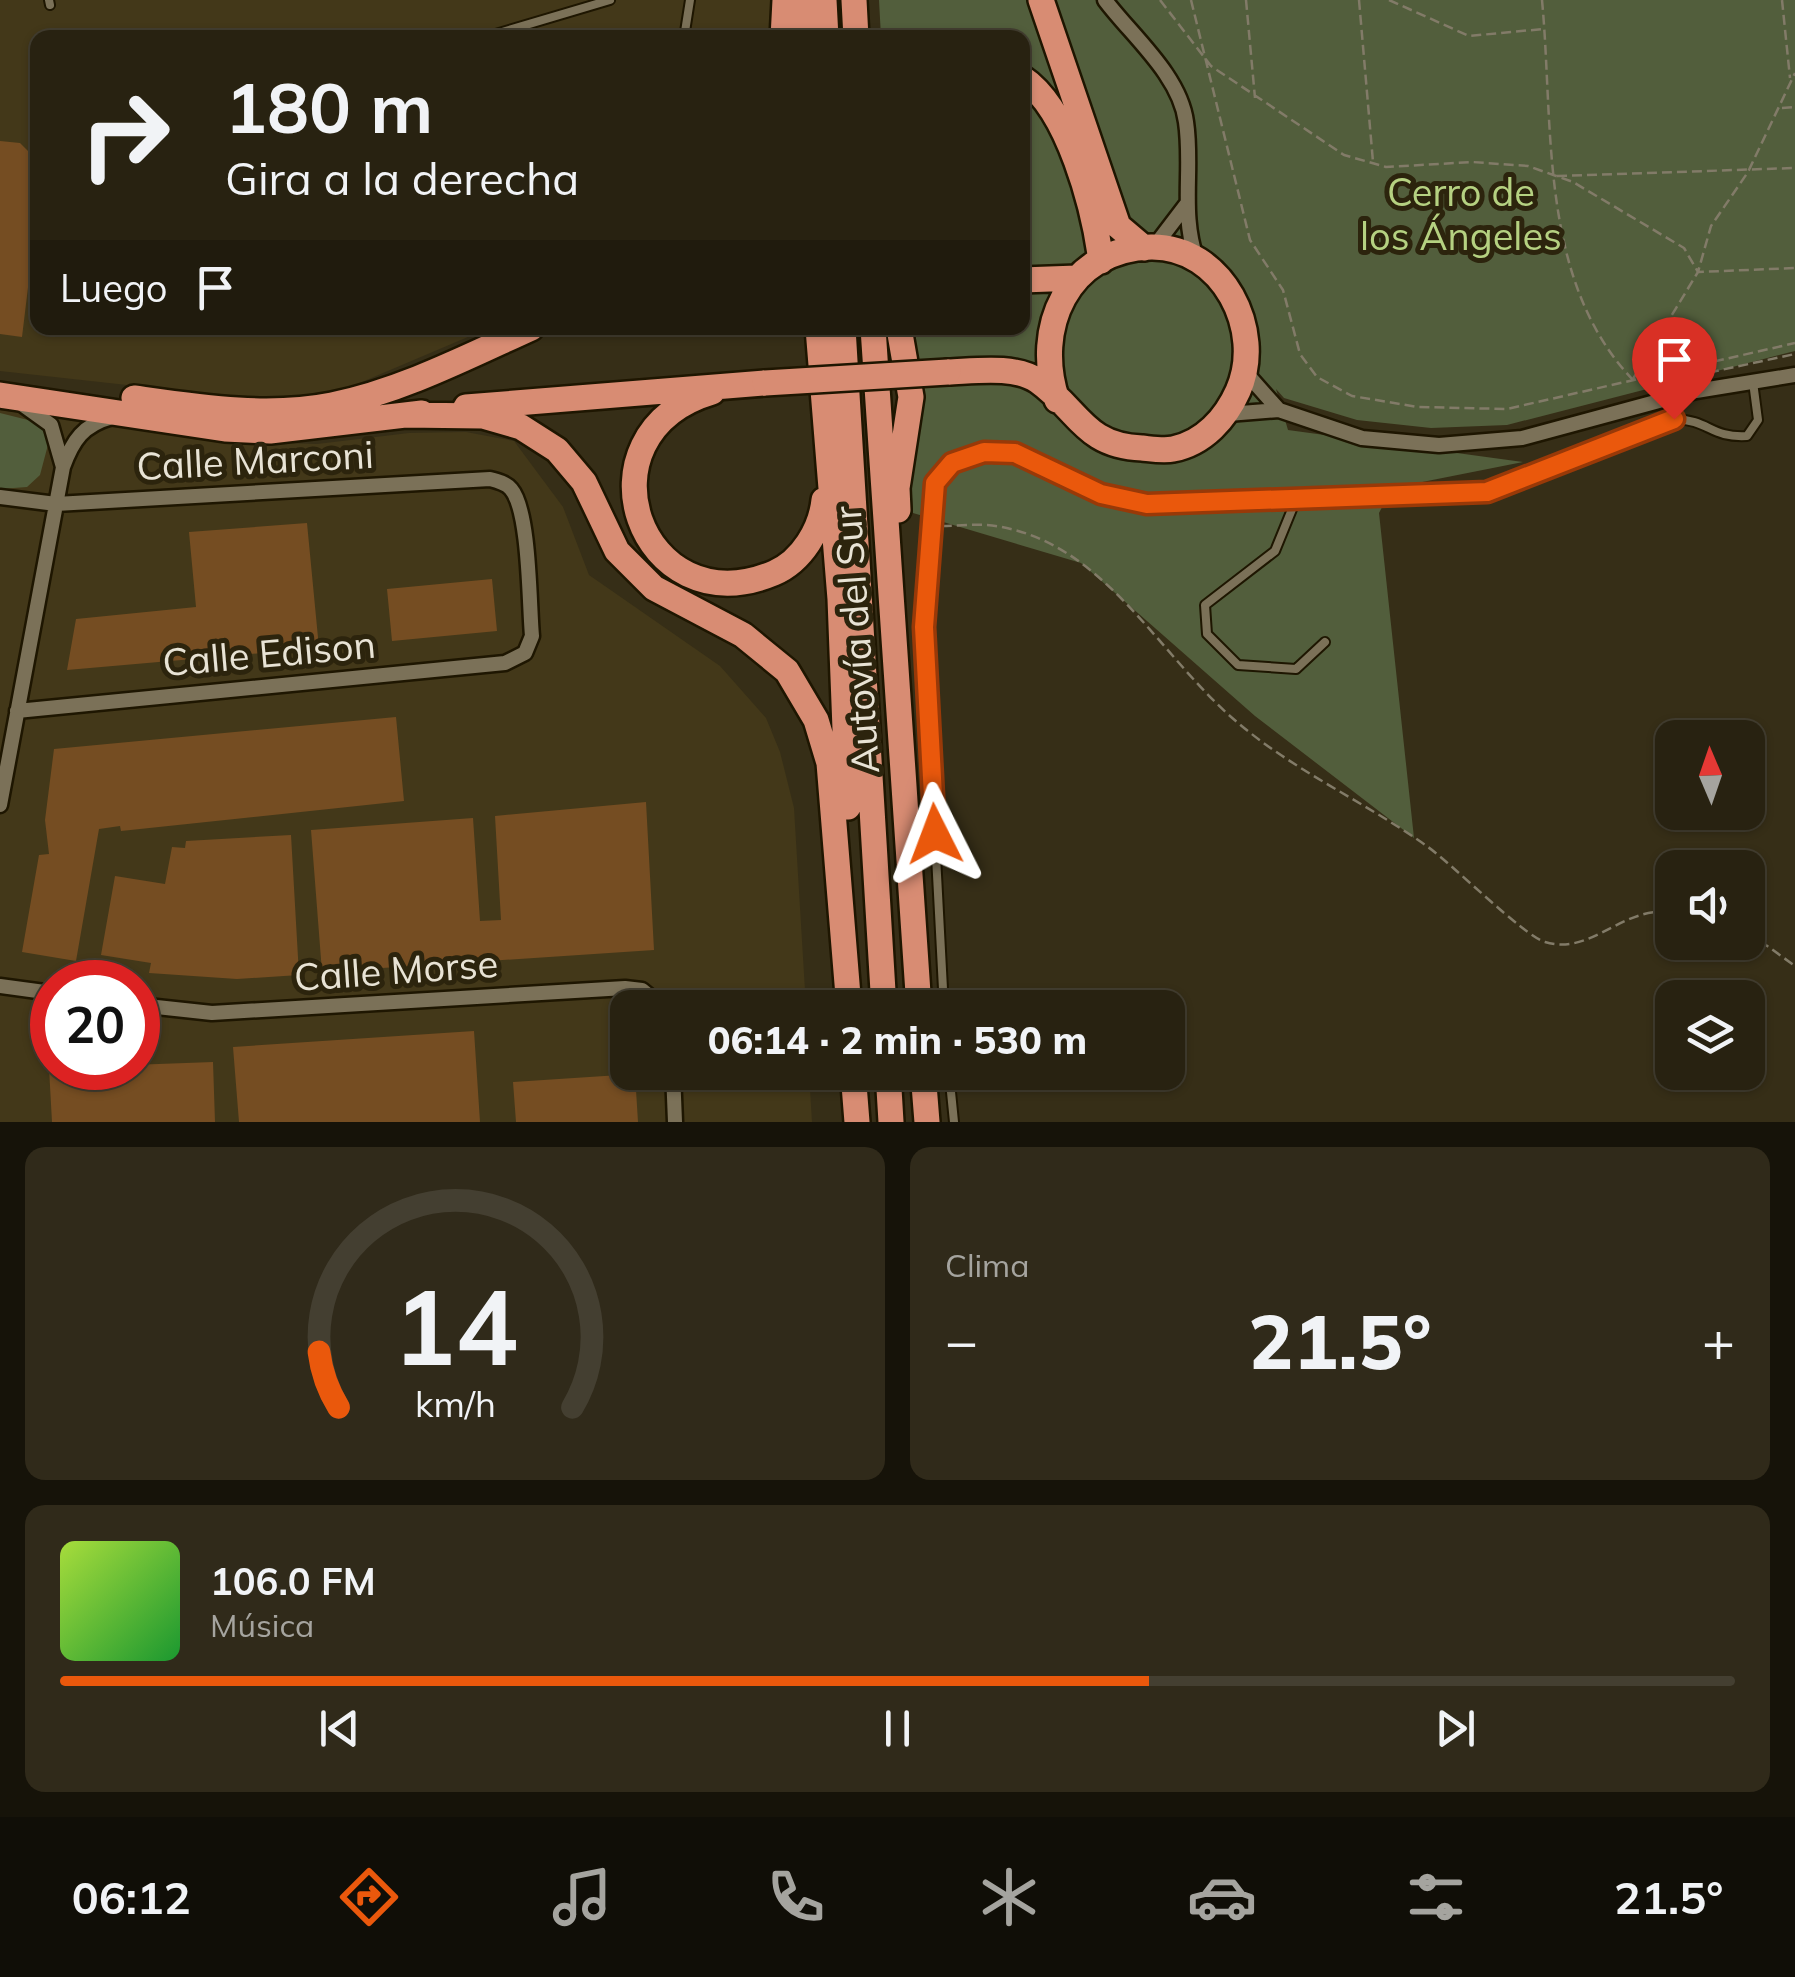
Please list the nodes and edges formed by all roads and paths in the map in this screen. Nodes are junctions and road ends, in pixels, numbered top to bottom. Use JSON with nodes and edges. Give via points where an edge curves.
{"nodes":[{"id":1,"x":610,"y":0,"type":"edge"},
{"id":2,"x":690,"y":0,"type":"edge"},
{"id":3,"x":785,"y":0,"type":"edge"},
{"id":4,"x":805,"y":0,"type":"edge"},
{"id":5,"x":824,"y":0,"type":"edge"},
{"id":6,"x":854,"y":0,"type":"edge"},
{"id":7,"x":1041,"y":0,"type":"edge"},
{"id":8,"x":1105,"y":0,"type":"edge"},
{"id":9,"x":1160,"y":0,"type":"edge"},
{"id":10,"x":1191,"y":0,"type":"edge"},
{"id":11,"x":1246,"y":0,"type":"edge"},
{"id":12,"x":1358,"y":0,"type":"edge"},
{"id":13,"x":1389,"y":0,"type":"edge"},
{"id":14,"x":1542,"y":0,"type":"edge"},
{"id":15,"x":1782,"y":0,"type":"edge"},
{"id":16,"x":1544,"y":29,"type":"junction"},
{"id":17,"x":509,"y":30,"type":"edge"},
{"id":18,"x":685,"y":30,"type":"edge"},
{"id":19,"x":784,"y":30,"type":"edge"},
{"id":20,"x":807,"y":30,"type":"edge"},
{"id":21,"x":826,"y":30,"type":"edge"},
{"id":22,"x":856,"y":30,"type":"edge"},
{"id":23,"x":1211,"y":66,"type":"junction"},
{"id":24,"x":1795,"y":73,"type":"edge"},
{"id":25,"x":1790,"y":80,"type":"junction"},
{"id":26,"x":1030,"y":87,"type":"edge"},
{"id":27,"x":1255,"y":98,"type":"junction"},
{"id":28,"x":1795,"y":107,"type":"edge"},
{"id":29,"x":1780,"y":108,"type":"junction"},
{"id":30,"x":1373,"y":164,"type":"junction"},
{"id":31,"x":1795,"y":168,"type":"edge"},
{"id":32,"x":1748,"y":172,"type":"junction"},
{"id":33,"x":1556,"y":176,"type":"junction"},
{"id":34,"x":1186,"y":204,"type":"junction"},
{"id":35,"x":1149,"y":248,"type":"junction"},
{"id":36,"x":1101,"y":261,"type":"junction"},
{"id":37,"x":1197,"y":261,"type":"junction"},
{"id":38,"x":1795,"y":268,"type":"edge"},
{"id":39,"x":1698,"y":272,"type":"junction"},
{"id":40,"x":1077,"y":278,"type":"junction"},
{"id":41,"x":1030,"y":280,"type":"edge"},
{"id":42,"x":503,"y":335,"type":"edge"},
{"id":43,"x":516,"y":335,"type":"edge"},
{"id":44,"x":818,"y":335,"type":"edge"},
{"id":45,"x":843,"y":335,"type":"edge"},
{"id":46,"x":873,"y":335,"type":"edge"},
{"id":47,"x":900,"y":335,"type":"edge"},
{"id":48,"x":1795,"y":343,"type":"edge"},
{"id":49,"x":476,"y":353,"type":"junction"},
{"id":50,"x":1795,"y":354,"type":"edge"},
{"id":51,"x":1246,"y":373,"type":"junction"},
{"id":52,"x":1795,"y":375,"type":"edge"},
{"id":53,"x":1631,"y":382,"type":"junction"},
{"id":54,"x":1754,"y":382,"type":"junction"},
{"id":55,"x":765,"y":383,"type":"junction"},
{"id":56,"x":3,"y":390,"type":"edge"},
{"id":57,"x":1668,"y":398,"type":"junction"},
{"id":58,"x":1057,"y":400,"type":"junction"},
{"id":59,"x":1279,"y":410,"type":"junction"},
{"id":60,"x":122,"y":414,"type":"junction"},
{"id":61,"x":1228,"y":414,"type":"junction"},
{"id":62,"x":405,"y":415,"type":"junction"},
{"id":63,"x":63,"y":467,"type":"junction"},
{"id":64,"x":827,"y":470,"type":"junction"},
{"id":65,"x":0,"y":497,"type":"edge"},
{"id":66,"x":1295,"y":502,"type":"junction"},
{"id":67,"x":56,"y":504,"type":"junction"},
{"id":68,"x":930,"y":526,"type":"junction"},
{"id":69,"x":1324,"y":642,"type":"dead end"},
{"id":70,"x":525,"y":653,"type":"joint"},
{"id":71,"x":17,"y":711,"type":"junction"},
{"id":72,"x":5,"y":749,"type":"edge"},
{"id":73,"x":0,"y":805,"type":"edge"},
{"id":74,"x":908,"y":834,"type":"junction"},
{"id":75,"x":1655,"y":910,"type":"edge"},
{"id":76,"x":1765,"y":944,"type":"edge"},
{"id":77,"x":846,"y":962,"type":"junction"},
{"id":78,"x":1795,"y":966,"type":"edge"},
{"id":79,"x":0,"y":986,"type":"edge"},
{"id":80,"x":30,"y":990,"type":"edge"},
{"id":81,"x":642,"y":990,"type":"edge"},
{"id":82,"x":848,"y":990,"type":"edge"},
{"id":83,"x":883,"y":990,"type":"edge"},
{"id":84,"x":918,"y":990,"type":"edge"},
{"id":85,"x":943,"y":990,"type":"edge"},
{"id":86,"x":160,"y":1007,"type":"edge"},
{"id":87,"x":674,"y":1090,"type":"edge"},
{"id":88,"x":855,"y":1090,"type":"edge"},
{"id":89,"x":889,"y":1090,"type":"edge"},
{"id":90,"x":925,"y":1090,"type":"edge"},
{"id":91,"x":951,"y":1090,"type":"edge"},
{"id":92,"x":675,"y":1122,"type":"edge"},
{"id":93,"x":857,"y":1122,"type":"edge"},
{"id":94,"x":891,"y":1122,"type":"edge"},
{"id":95,"x":927,"y":1122,"type":"edge"},
{"id":96,"x":954,"y":1122,"type":"edge"}],
"edges":[{"from":1,"to":17,"type":"lane"},
{"from":2,"to":18,"type":"lane"},
{"from":3,"to":19,"type":"highway"},
{"from":4,"to":20,"type":"highway"},
{"from":5,"to":21,"type":"highway"},
{"from":6,"to":22,"type":"highway"},
{"from":7,"to":35,"type":"highway","via":[[1118,226]]},
{"from":8,"to":34,"type":"street","via":[[1152,49],[1186,118]]},
{"from":9,"to":23,"type":"path"},
{"from":10,"to":23,"type":"path"},
{"from":11,"to":27,"type":"path"},
{"from":12,"to":30,"type":"path"},
{"from":13,"to":16,"type":"path","via":[[1470,36]]},
{"from":14,"to":16,"type":"path"},
{"from":15,"to":25,"type":"path"},
{"from":16,"to":33,"type":"path"},
{"from":23,"to":27,"type":"path"},
{"from":23,"to":53,"type":"path","via":[[1250,240],[1283,290],[1300,354],[1317,377],[1352,396],[1418,407],[1507,409]]},
{"from":24,"to":25,"type":"path"},
{"from":25,"to":29,"type":"path"},
{"from":26,"to":36,"type":"highway","via":[[1054,114],[1094,212]]},
{"from":27,"to":30,"type":"path","via":[[1344,156]]},
{"from":28,"to":29,"type":"path"},
{"from":29,"to":32,"type":"path"},
{"from":30,"to":33,"type":"path","via":[[1472,162],[1528,166]]},
{"from":31,"to":32,"type":"path"},
{"from":32,"to":33,"type":"path"},
{"from":32,"to":39,"type":"path","via":[[1712,226]]},
{"from":33,"to":39,"type":"path","via":[[1684,248]]},
{"from":33,"to":53,"type":"path","via":[[1580,297]]},
{"from":34,"to":35,"type":"street"},
{"from":34,"to":37,"type":"street"},
{"from":35,"to":36,"type":"highway"},
{"from":35,"to":37,"type":"highway"},
{"from":36,"to":40,"type":"highway"},
{"from":37,"to":51,"type":"highway","via":[[1222,279],[1243,314]]},
{"from":38,"to":39,"type":"path"},
{"from":39,"to":53,"type":"path"},
{"from":40,"to":41,"type":"highway"},
{"from":40,"to":58,"type":"highway","via":[[1052,320],[1047,372]]},
{"from":42,"to":49,"type":"highway"},
{"from":43,"to":49,"type":"highway"},
{"from":44,"to":64,"type":"highway"},
{"from":45,"to":83,"type":"highway","name":"Autovía del Sur"},
{"from":46,"to":74,"type":"highway","name":"Autovía del Sur"},
{"from":47,"to":74,"type":"highway","via":[[911,397],[897,488],[910,737]]},
{"from":48,"to":53,"type":"path"},
{"from":49,"to":56,"type":"highway","via":[[384,391],[279,411]]},
{"from":50,"to":57,"type":"path","via":[[1664,382]]},
{"from":51,"to":59,"type":"street"},
{"from":51,"to":61,"type":"highway"},
{"from":52,"to":54,"type":"street"},
{"from":54,"to":57,"type":"street"},
{"from":54,"to":66,"type":"lane","via":[[1758,420],[1747,436],[1722,438],[1698,420],[1674,419],[1487,492]]},
{"from":55,"to":58,"type":"highway","bridge":true,"via":[[1018,373],[1037,380]]},
{"from":55,"to":62,"type":"highway"},
{"from":55,"to":64,"type":"highway","via":[[707,393],[651,432],[632,476],[639,525],[650,543],[690,576],[714,584],[750,583],[783,569],[815,533]]},
{"from":56,"to":60,"type":"highway"},
{"from":56,"to":63,"type":"street","via":[[51,425]]},
{"from":57,"to":59,"type":"street","via":[[1522,438],[1439,445],[1362,438]]},
{"from":58,"to":61,"type":"highway","via":[[1090,433],[1117,448],[1172,449],[1204,435]]},
{"from":59,"to":61,"type":"street"},
{"from":60,"to":62,"type":"highway","via":[[270,432]]},
{"from":60,"to":63,"type":"street","via":[[89,423]]},
{"from":62,"to":77,"type":"highway","via":[[483,416],[521,427],[556,450],[584,482],[617,551],[654,588],[743,634],[787,671],[816,720],[829,763]]},
{"from":63,"to":67,"type":"street"},
{"from":64,"to":77,"type":"highway","via":[[846,694]]},
{"from":65,"to":67,"type":"street","name":"Calle Marconi"},
{"from":66,"to":68,"type":"lane","via":[[1147,504],[1101,494],[1015,453],[984,452],[952,463],[935,483]]},
{"from":66,"to":69,"type":"lane","via":[[1275,552],[1205,605],[1207,634],[1238,665],[1296,669]]},
{"from":67,"to":70,"type":"street","name":"Calle Marconi","via":[[490,479],[511,489],[520,509],[532,636]]},
{"from":67,"to":71,"type":"street"},
{"from":68,"to":75,"type":"path","via":[[988,526],[1050,543],[1092,569],[1238,723],[1428,847],[1543,942],[1584,944],[1616,922]]},
{"from":68,"to":85,"type":"lane","via":[[924,627]]},
{"from":70,"to":71,"type":"street","name":"Calle Edison","via":[[505,663]]},
{"from":71,"to":72,"type":"street"},
{"from":72,"to":73,"type":"street"},
{"from":74,"to":84,"type":"highway","name":"Autovía del Sur"},
{"from":76,"to":78,"type":"path"},
{"from":77,"to":82,"type":"highway"},
{"from":79,"to":80,"type":"street"},
{"from":81,"to":86,"type":"street","name":"Calle Morse","via":[[224,1013]]},
{"from":87,"to":92,"type":"street"},
{"from":88,"to":93,"type":"highway"},
{"from":89,"to":94,"type":"highway"},
{"from":90,"to":95,"type":"highway"},
{"from":91,"to":96,"type":"lane"}]}
